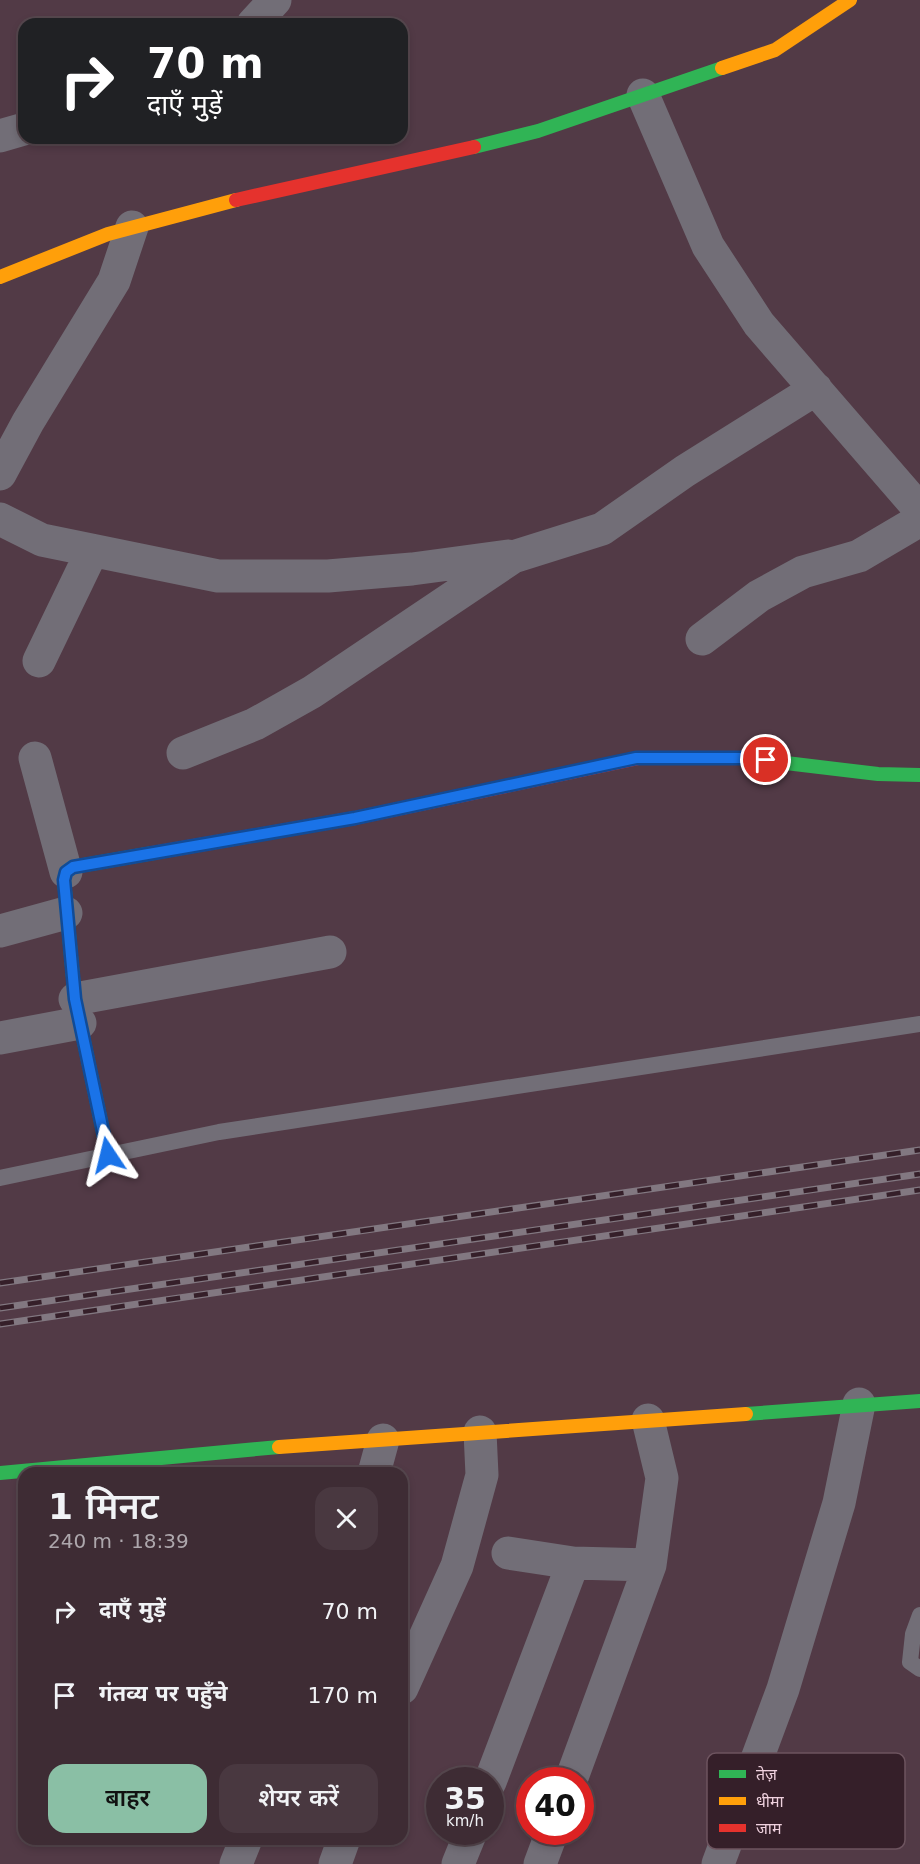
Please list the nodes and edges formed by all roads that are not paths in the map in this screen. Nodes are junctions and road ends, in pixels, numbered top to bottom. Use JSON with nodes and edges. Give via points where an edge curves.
{"nodes":[{"id":1,"x":276,"y":0,"type":"edge"},
{"id":2,"x":850,"y":0,"type":"edge"},
{"id":3,"x":259,"y":18,"type":"edge"},
{"id":4,"x":643,"y":95,"type":"junction"},
{"id":5,"x":18,"y":131,"type":"edge"},
{"id":6,"x":0,"y":136,"type":"edge"},
{"id":7,"x":132,"y":227,"type":"junction"},
{"id":8,"x":0,"y":277,"type":"edge"},
{"id":9,"x":816,"y":389,"type":"junction"},
{"id":10,"x":0,"y":474,"type":"edge"},
{"id":11,"x":920,"y":510,"type":"edge"},
{"id":12,"x":0,"y":519,"type":"edge"},
{"id":13,"x":920,"y":520,"type":"edge"},
{"id":14,"x":92,"y":550,"type":"junction"},
{"id":15,"x":522,"y":554,"type":"junction"},
{"id":16,"x":702,"y":639,"type":"dead end"},
{"id":17,"x":39,"y":661,"type":"dead end"},
{"id":18,"x":183,"y":753,"type":"dead end"},
{"id":19,"x":35,"y":758,"type":"dead end"},
{"id":20,"x":920,"y":775,"type":"edge"},
{"id":21,"x":66,"y":872,"type":"junction"},
{"id":22,"x":66,"y":913,"type":"junction"},
{"id":23,"x":0,"y":932,"type":"edge"},
{"id":24,"x":330,"y":952,"type":"dead end"},
{"id":25,"x":77,"y":1011,"type":"junction"},
{"id":26,"x":920,"y":1024,"type":"edge"},
{"id":27,"x":0,"y":1038,"type":"edge"},
{"id":28,"x":108,"y":1155,"type":"junction"},
{"id":29,"x":0,"y":1178,"type":"edge"},
{"id":30,"x":920,"y":1401,"type":"edge"},
{"id":31,"x":860,"y":1404,"type":"junction"},
{"id":32,"x":648,"y":1420,"type":"junction"},
{"id":33,"x":480,"y":1432,"type":"junction"},
{"id":34,"x":383,"y":1440,"type":"junction"},
{"id":35,"x":62,"y":1467,"type":"edge"},
{"id":36,"x":376,"y":1467,"type":"edge"},
{"id":37,"x":18,"y":1471,"type":"edge"},
{"id":38,"x":0,"y":1473,"type":"edge"},
{"id":39,"x":508,"y":1553,"type":"dead end"},
{"id":40,"x":573,"y":1563,"type":"junction"},
{"id":41,"x":650,"y":1565,"type":"junction"},
{"id":42,"x":920,"y":1615,"type":"edge"},
{"id":43,"x":920,"y":1669,"type":"edge"},
{"id":44,"x":408,"y":1675,"type":"edge"},
{"id":45,"x":759,"y":1753,"type":"edge"},
{"id":46,"x":496,"y":1767,"type":"edge"},
{"id":47,"x":576,"y":1767,"type":"edge"},
{"id":48,"x":244,"y":1845,"type":"edge"},
{"id":49,"x":342,"y":1845,"type":"edge"},
{"id":50,"x":466,"y":1845,"type":"edge"},
{"id":51,"x":547,"y":1845,"type":"edge"},
{"id":52,"x":724,"y":1849,"type":"edge"},
{"id":53,"x":236,"y":1864,"type":"edge"},
{"id":54,"x":335,"y":1864,"type":"edge"},
{"id":55,"x":458,"y":1864,"type":"edge"},
{"id":56,"x":540,"y":1864,"type":"edge"},
{"id":57,"x":718,"y":1864,"type":"edge"}],
"edges":[{"from":1,"to":3,"type":"street"},
{"from":2,"to":4,"type":"street","via":[[776,50]]},
{"from":4,"to":7,"type":"street","via":[[515,137]]},
{"from":4,"to":9,"type":"street","via":[[708,246],[759,324]]},
{"from":5,"to":6,"type":"street"},
{"from":7,"to":8,"type":"street"},
{"from":7,"to":10,"type":"street","via":[[114,281]]},
{"from":9,"to":11,"type":"street"},
{"from":9,"to":15,"type":"street","via":[[685,471],[602,529]]},
{"from":12,"to":14,"type":"street","via":[[42,540]]},
{"from":13,"to":16,"type":"street","via":[[859,556],[803,572],[759,596]]},
{"from":14,"to":15,"type":"street","via":[[218,576],[328,576]]},
{"from":14,"to":17,"type":"street"},
{"from":15,"to":18,"type":"street","via":[[312,692],[255,724]]},
{"from":19,"to":21,"type":"street"},
{"from":20,"to":21,"type":"street","via":[[878,774],[744,758],[636,758],[355,818],[73,867]]},
{"from":21,"to":22,"type":"street"},
{"from":22,"to":23,"type":"street"},
{"from":22,"to":25,"type":"street"},
{"from":24,"to":25,"type":"street"},
{"from":25,"to":27,"type":"street"},
{"from":25,"to":28,"type":"street"},
{"from":26,"to":28,"type":"lane","via":[[219,1132]]},
{"from":28,"to":29,"type":"lane"},
{"from":30,"to":31,"type":"street"},
{"from":31,"to":32,"type":"street"},
{"from":31,"to":45,"type":"street","via":[[839,1503],[783,1689]]},
{"from":32,"to":33,"type":"street"},
{"from":32,"to":41,"type":"street","via":[[662,1478]]},
{"from":33,"to":34,"type":"street"},
{"from":33,"to":44,"type":"street","via":[[482,1474],[457,1566]]},
{"from":34,"to":35,"type":"street"},
{"from":34,"to":36,"type":"street"},
{"from":37,"to":38,"type":"street"},
{"from":39,"to":40,"type":"street"},
{"from":40,"to":41,"type":"street"},
{"from":40,"to":46,"type":"street"},
{"from":41,"to":47,"type":"street"},
{"from":42,"to":43,"type":"lane","via":[[910,1662]]},
{"from":48,"to":53,"type":"street"},
{"from":49,"to":54,"type":"street"},
{"from":50,"to":55,"type":"street"},
{"from":51,"to":56,"type":"street"},
{"from":52,"to":57,"type":"street"}]}
